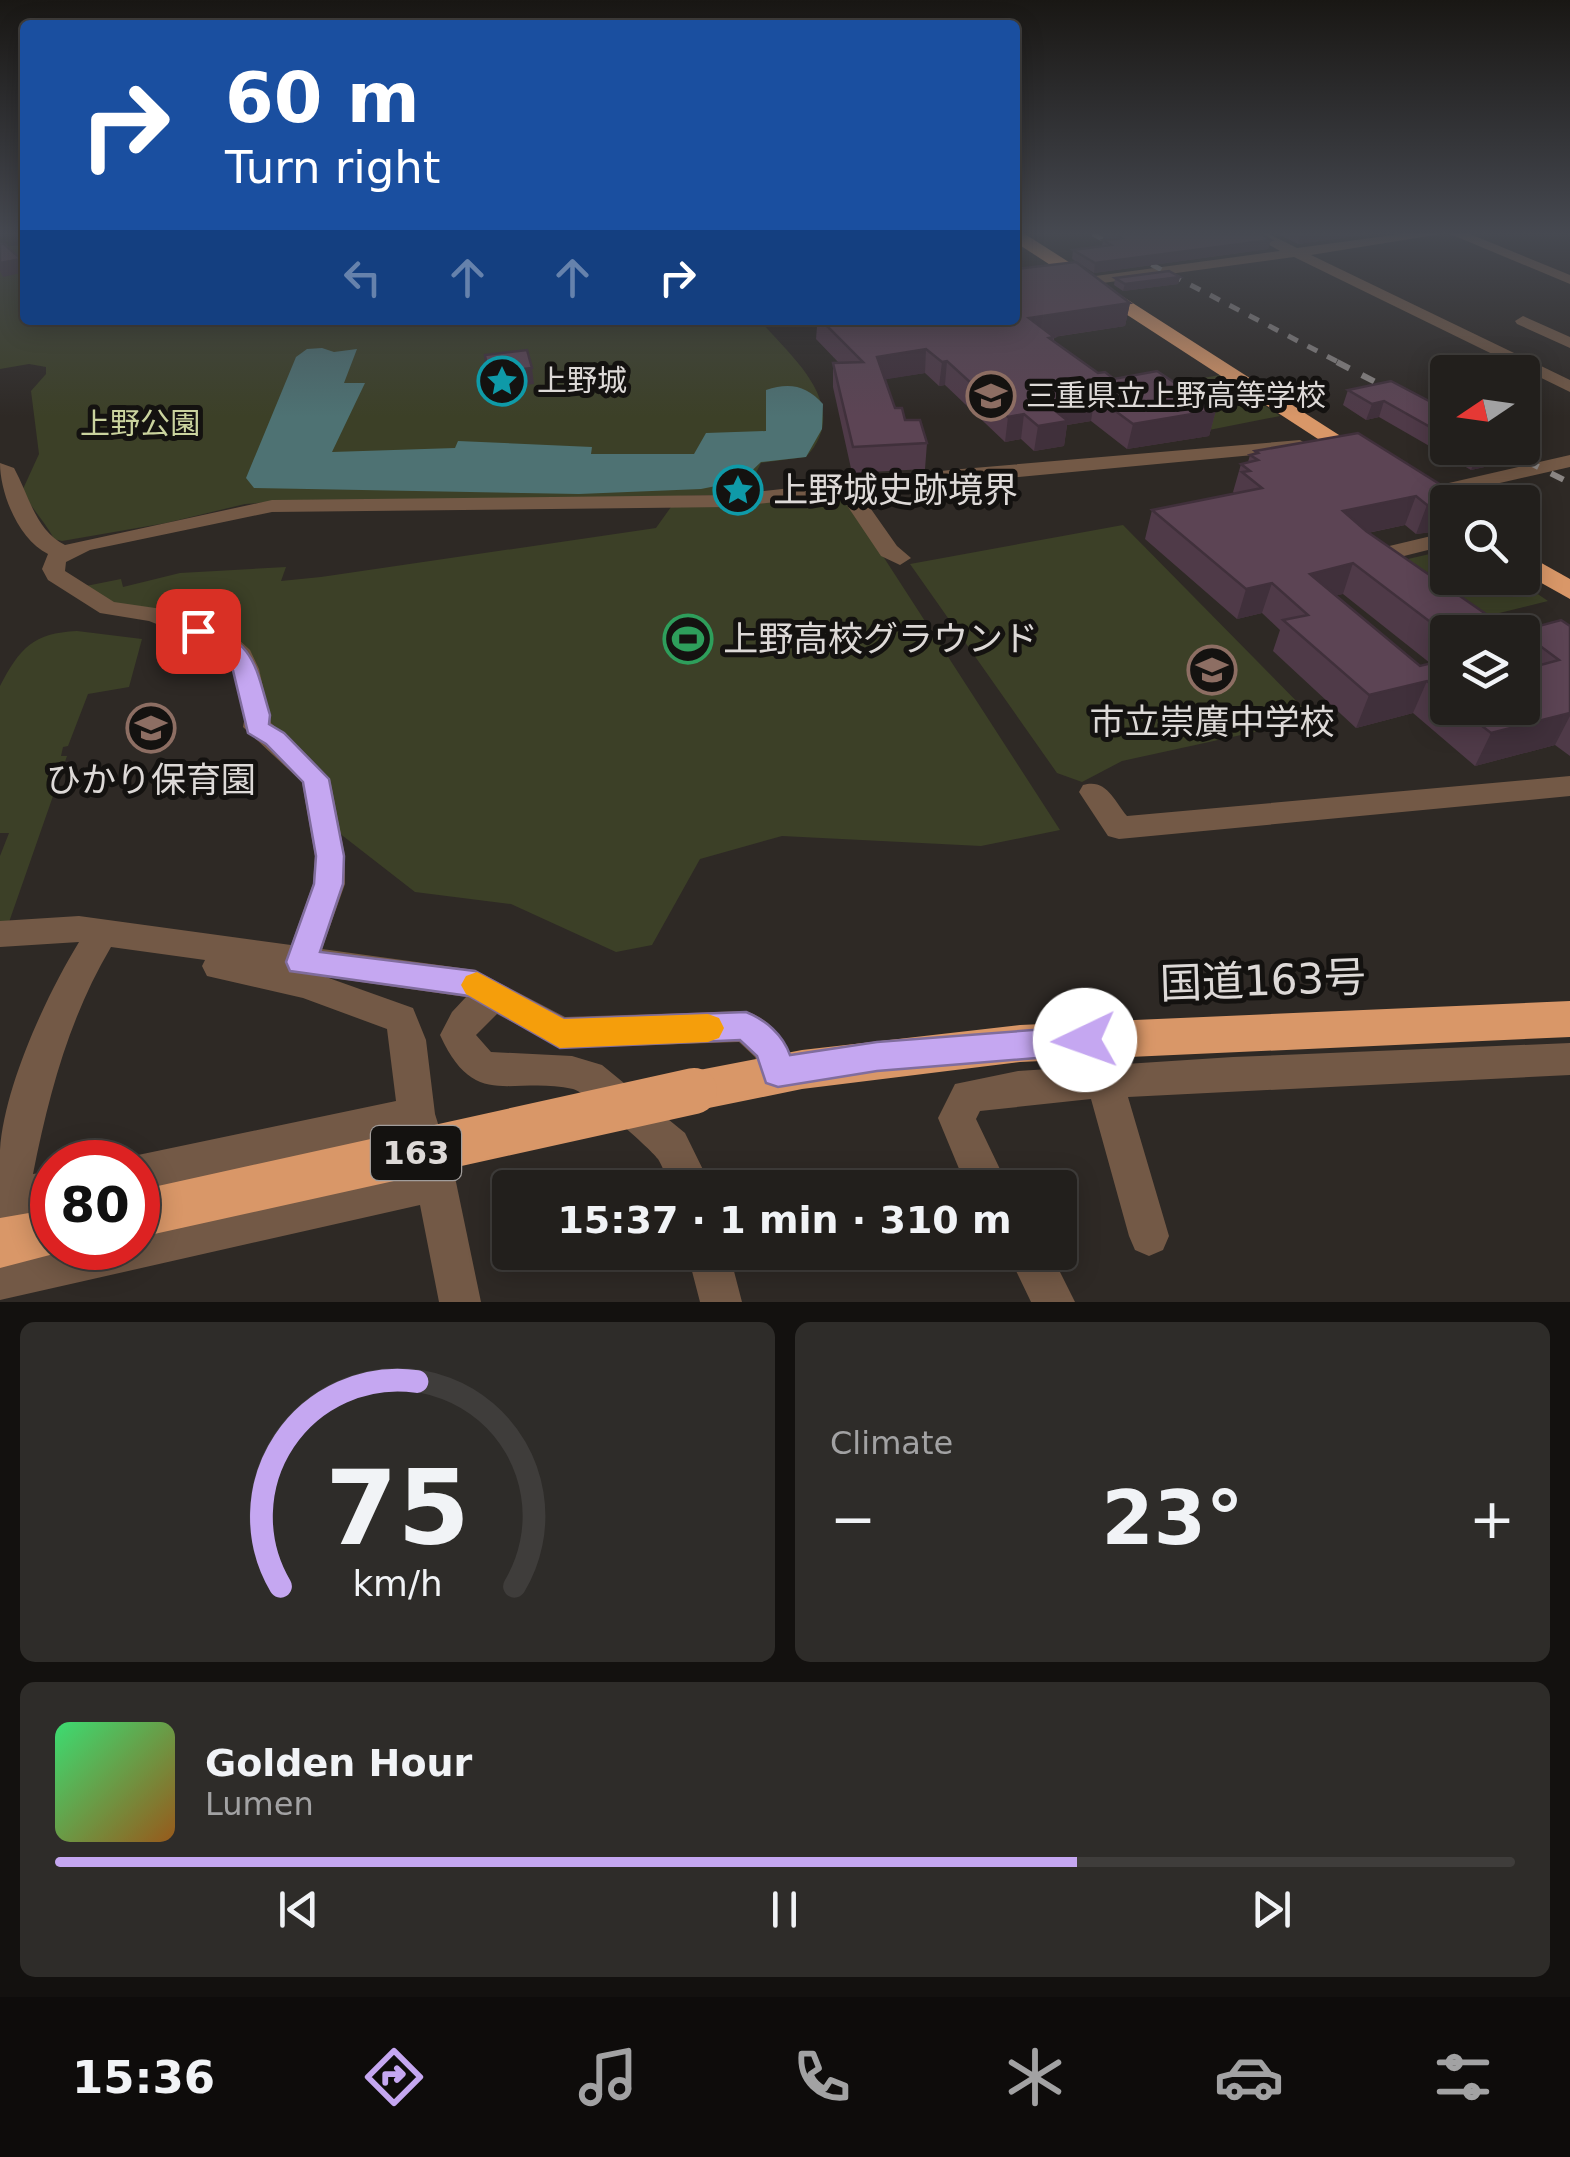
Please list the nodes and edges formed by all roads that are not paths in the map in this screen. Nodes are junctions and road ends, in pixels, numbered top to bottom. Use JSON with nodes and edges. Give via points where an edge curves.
{"nodes":[{"id":1,"x":1109,"y":295,"type":"edge"},
{"id":2,"x":1381,"y":295,"type":"edge"},
{"id":3,"x":1523,"y":321,"type":"dead end"},
{"id":4,"x":1570,"y":343,"type":"edge"},
{"id":5,"x":1570,"y":387,"type":"edge"},
{"id":6,"x":1338,"y":442,"type":"junction"},
{"id":7,"x":1570,"y":462,"type":"edge"},
{"id":8,"x":0,"y":470,"type":"edge"},
{"id":9,"x":1405,"y":485,"type":"junction"},
{"id":10,"x":846,"y":488,"type":"junction"},
{"id":11,"x":1430,"y":501,"type":"edge"},
{"id":12,"x":11,"y":516,"type":"edge"},
{"id":13,"x":1430,"y":542,"type":"edge"},
{"id":14,"x":63,"y":553,"type":"junction"},
{"id":15,"x":900,"y":558,"type":"dead end"},
{"id":16,"x":1368,"y":558,"type":"edge"},
{"id":17,"x":1540,"y":572,"type":"edge"},
{"id":18,"x":1570,"y":591,"type":"edge"},
{"id":19,"x":1570,"y":786,"type":"edge"},
{"id":20,"x":1094,"y":792,"type":"dead end"},
{"id":21,"x":0,"y":934,"type":"edge"},
{"id":22,"x":101,"y":934,"type":"junction"},
{"id":23,"x":149,"y":941,"type":"junction"},
{"id":24,"x":301,"y":962,"type":"junction"},
{"id":25,"x":494,"y":998,"type":"junction"},
{"id":26,"x":1570,"y":1020,"type":"edge"},
{"id":27,"x":1570,"y":1059,"type":"edge"},
{"id":28,"x":778,"y":1072,"type":"junction"},
{"id":29,"x":1105,"y":1082,"type":"junction"},
{"id":30,"x":416,"y":1114,"type":"junction"},
{"id":31,"x":160,"y":1169,"type":"edge"},
{"id":32,"x":683,"y":1170,"type":"edge"},
{"id":33,"x":980,"y":1170,"type":"edge"},
{"id":34,"x":436,"y":1182,"type":"junction"},
{"id":35,"x":30,"y":1201,"type":"edge"},
{"id":36,"x":160,"y":1209,"type":"edge"},
{"id":37,"x":3,"y":1214,"type":"edge"},
{"id":38,"x":30,"y":1224,"type":"edge"},
{"id":39,"x":1149,"y":1236,"type":"dead end"},
{"id":40,"x":160,"y":1242,"type":"edge"},
{"id":41,"x":38,"y":1270,"type":"edge"},
{"id":42,"x":713,"y":1270,"type":"edge"},
{"id":43,"x":1036,"y":1270,"type":"edge"},
{"id":44,"x":0,"y":1279,"type":"edge"},
{"id":45,"x":460,"y":1302,"type":"edge"},
{"id":46,"x":721,"y":1302,"type":"edge"},
{"id":47,"x":1054,"y":1302,"type":"edge"}],
"edges":[{"from":1,"to":6,"type":"highway"},
{"from":2,"to":5,"type":"street"},
{"from":3,"to":4,"type":"street"},
{"from":6,"to":9,"type":"highway"},
{"from":6,"to":10,"type":"street"},
{"from":7,"to":9,"type":"street"},
{"from":8,"to":12,"type":"street","via":[[7,472]]},
{"from":9,"to":11,"type":"highway"},
{"from":10,"to":14,"type":"street","via":[[729,501],[272,506]]},
{"from":10,"to":15,"type":"street"},
{"from":12,"to":14,"type":"street","via":[[27,515],[44,543]]},
{"from":13,"to":16,"type":"street"},
{"from":14,"to":24,"type":"street","via":[[55,559],[56,575],[108,608],[154,614],[229,644],[246,670],[257,728],[316,779],[329,884]]},
{"from":17,"to":18,"type":"highway"},
{"from":19,"to":20,"type":"street","via":[[1119,828]]},
{"from":21,"to":22,"type":"street"},
{"from":22,"to":23,"type":"street"},
{"from":22,"to":37,"type":"street","via":[[72,979],[41,1052]]},
{"from":23,"to":24,"type":"street"},
{"from":23,"to":30,"type":"street","via":[[143,952],[305,984],[401,1019]]},
{"from":24,"to":25,"type":"street","via":[[475,984]]},
{"from":25,"to":28,"type":"street","via":[[560,1034],[746,1026],[771,1048]]},
{"from":25,"to":32,"type":"street","via":[[476,1007],[458,1036],[474,1064],[589,1076],[671,1146]]},
{"from":26,"to":28,"type":"highway","name":"国道163号","number":"163","via":[[1046,1042]]},
{"from":27,"to":29,"type":"street"},
{"from":28,"to":36,"type":"highway","name":"国道163号","number":"163","bridge":true},
{"from":29,"to":33,"type":"street","via":[[968,1096],[957,1118]]},
{"from":29,"to":39,"type":"street"},
{"from":30,"to":31,"type":"street"},
{"from":30,"to":34,"type":"street"},
{"from":34,"to":40,"type":"street"},
{"from":34,"to":45,"type":"street"},
{"from":35,"to":37,"type":"street"},
{"from":37,"to":38,"type":"highway"},
{"from":41,"to":44,"type":"street"},
{"from":42,"to":46,"type":"street"},
{"from":43,"to":47,"type":"street"}]}
